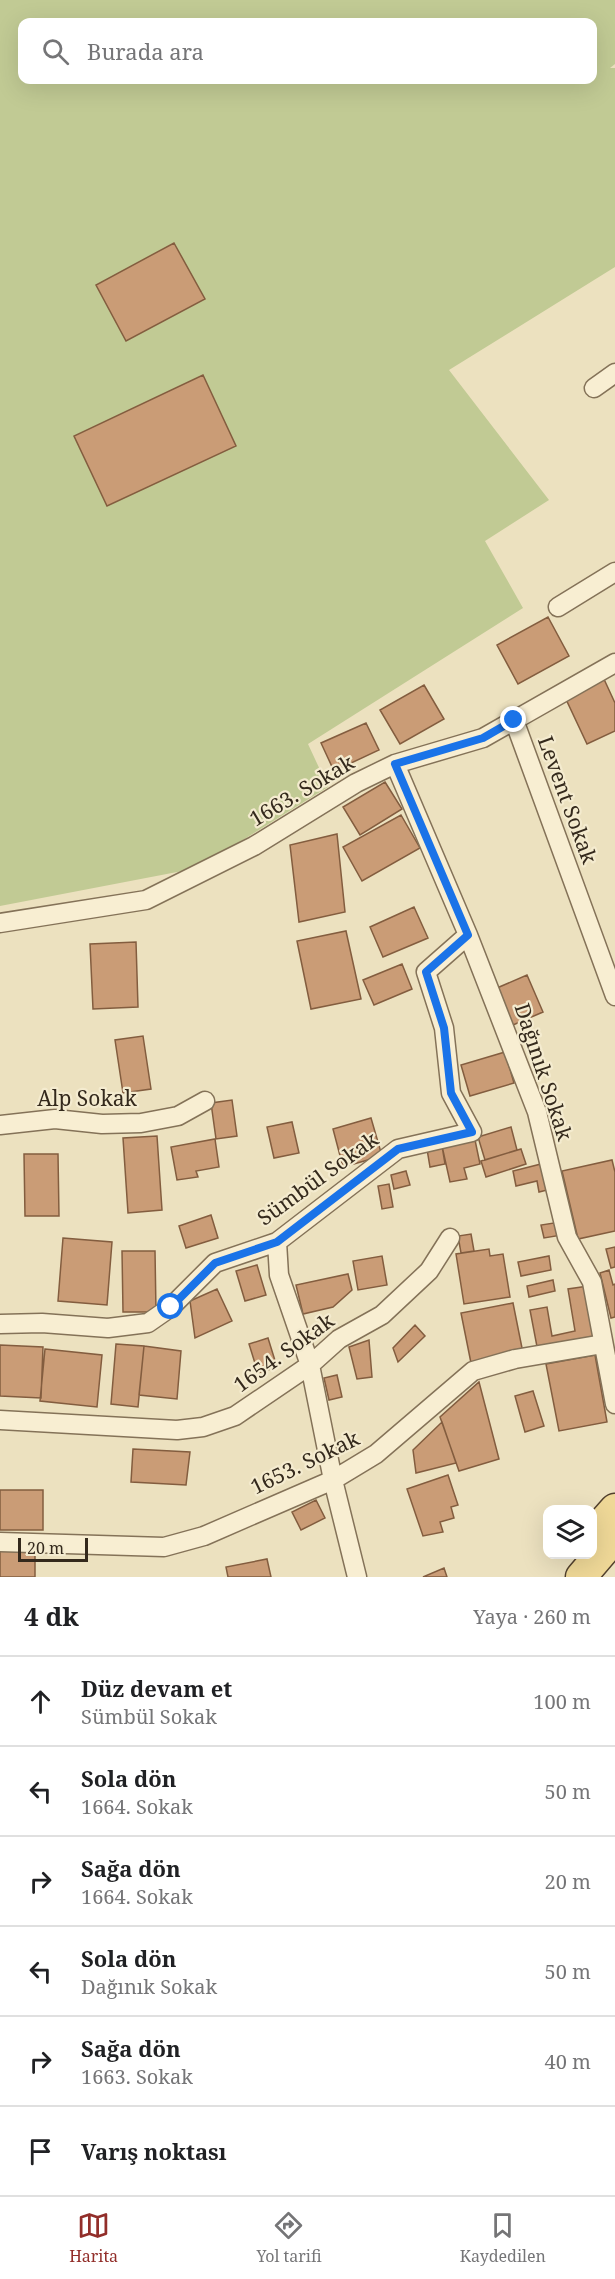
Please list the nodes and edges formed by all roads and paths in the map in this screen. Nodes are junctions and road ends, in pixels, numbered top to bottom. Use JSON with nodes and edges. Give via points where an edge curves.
{"nodes":[{"id":1,"x":615,"y":373,"type":"edge"},
{"id":2,"x":594,"y":387,"type":"dead end"},
{"id":3,"x":615,"y":572,"type":"edge"},
{"id":4,"x":558,"y":607,"type":"dead end"},
{"id":5,"x":614,"y":665,"type":"edge"},
{"id":6,"x":514,"y":720,"type":"junction"},
{"id":7,"x":395,"y":764,"type":"junction"},
{"id":8,"x":0,"y":923,"type":"edge"},
{"id":9,"x":468,"y":935,"type":"junction"},
{"id":10,"x":615,"y":996,"type":"edge"},
{"id":11,"x":205,"y":1101,"type":"dead end"},
{"id":12,"x":0,"y":1125,"type":"edge"},
{"id":13,"x":450,"y":1238,"type":"dead end"},
{"id":14,"x":277,"y":1242,"type":"junction"},
{"id":15,"x":0,"y":1323,"type":"edge"},
{"id":16,"x":603,"y":1344,"type":"junction"},
{"id":17,"x":310,"y":1365,"type":"junction"},
{"id":18,"x":615,"y":1404,"type":"edge"},
{"id":19,"x":0,"y":1420,"type":"edge"},
{"id":20,"x":333,"y":1480,"type":"junction"},
{"id":21,"x":615,"y":1509,"type":"edge"},
{"id":22,"x":597,"y":1529,"type":"edge"},
{"id":23,"x":615,"y":1537,"type":"edge"},
{"id":24,"x":0,"y":1542,"type":"edge"},
{"id":25,"x":572,"y":1559,"type":"edge"},
{"id":26,"x":357,"y":1577,"type":"edge"},
{"id":27,"x":556,"y":1577,"type":"edge"},
{"id":28,"x":580,"y":1577,"type":"edge"}],
"edges":[{"from":1,"to":2,"type":"street"},
{"from":3,"to":4,"type":"street"},
{"from":5,"to":6,"type":"street","name":"1663. Sokak"},
{"from":6,"to":7,"type":"street","name":"1663. Sokak","via":[[483,738]]},
{"from":6,"to":10,"type":"street","name":"Levent Sokak"},
{"from":7,"to":8,"type":"street","name":"1663. Sokak","via":[[356,783],[245,851],[146,900]]},
{"from":7,"to":9,"type":"street","name":"Dağınık Sokak"},
{"from":9,"to":14,"type":"street","name":"Sümbül Sokak","via":[[426,972],[444,1028],[451,1093],[472,1132],[398,1149]]},
{"from":9,"to":16,"type":"street","name":"Dağınık Sokak","via":[[537,1112],[567,1237],[592,1282]]},
{"from":11,"to":12,"type":"street","name":"Alp Sokak","via":[[178,1116],[141,1123],[55,1119]]},
{"from":13,"to":17,"type":"street","name":"1654. Sokak","via":[[429,1271],[382,1315],[339,1339]]},
{"from":14,"to":15,"type":"street","name":"Sümbül Sokak","via":[[215,1263],[171,1307],[148,1323],[108,1328]]},
{"from":14,"to":17,"type":"street","via":[[279,1275]]},
{"from":16,"to":18,"type":"street","name":"Dağınık Sokak"},
{"from":16,"to":20,"type":"street","name":"1653. Sokak","via":[[515,1359],[473,1371],[376,1454]]},
{"from":17,"to":19,"type":"street","name":"1654. Sokak","via":[[235,1416],[203,1427],[177,1430]]},
{"from":17,"to":20,"type":"street"},
{"from":20,"to":24,"type":"street","name":"1653. Sokak","via":[[204,1536],[164,1547]]},
{"from":20,"to":26,"type":"street"},
{"from":21,"to":22,"type":"main road"},
{"from":23,"to":28,"type":"main road"},
{"from":25,"to":27,"type":"main road"}]}
